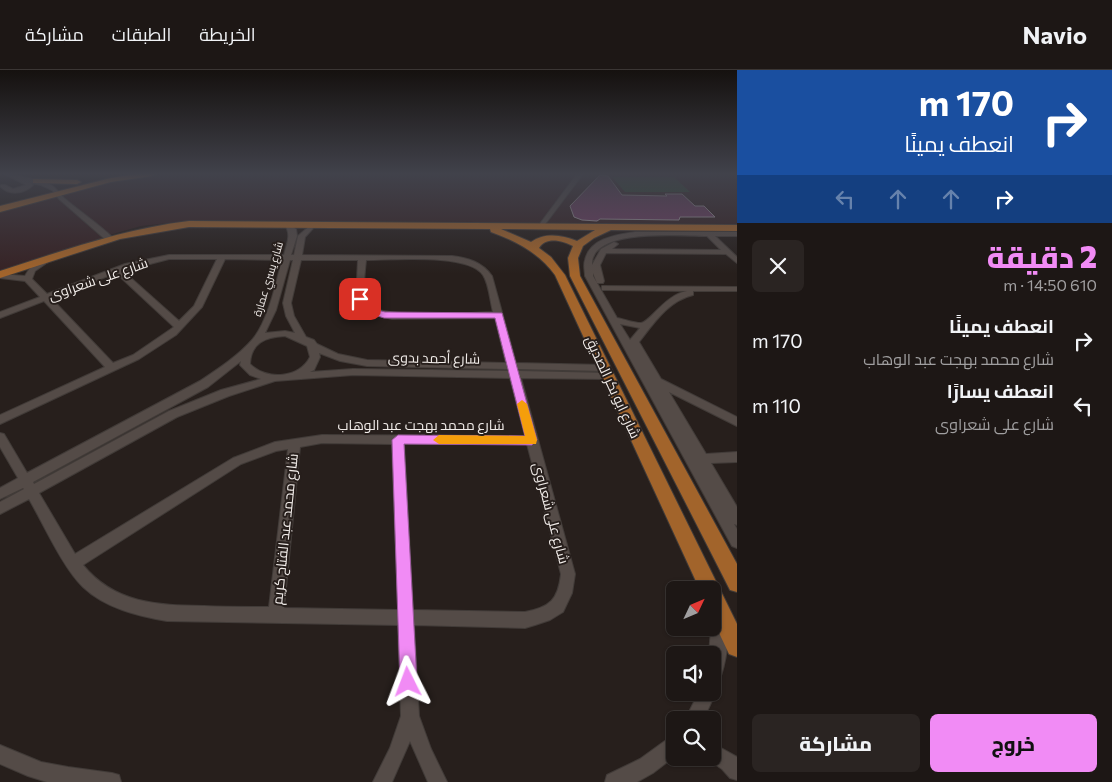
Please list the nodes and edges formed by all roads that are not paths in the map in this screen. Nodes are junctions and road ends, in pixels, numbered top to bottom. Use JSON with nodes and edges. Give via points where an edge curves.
{"nodes":[{"id":1,"x":72,"y":207,"type":"edge"},
{"id":2,"x":555,"y":207,"type":"edge"},
{"id":3,"x":286,"y":224,"type":"junction"},
{"id":4,"x":313,"y":225,"type":"junction"},
{"id":5,"x":475,"y":226,"type":"junction"},
{"id":6,"x":541,"y":226,"type":"junction"},
{"id":7,"x":616,"y":227,"type":"junction"},
{"id":8,"x":737,"y":228,"type":"edge"},
{"id":9,"x":724,"y":236,"type":"edge"},
{"id":10,"x":109,"y":238,"type":"junction"},
{"id":11,"x":616,"y":244,"type":"junction"},
{"id":12,"x":578,"y":245,"type":"junction"},
{"id":13,"x":534,"y":248,"type":"junction"},
{"id":14,"x":626,"y":250,"type":"junction"},
{"id":15,"x":603,"y":251,"type":"junction"},
{"id":16,"x":727,"y":252,"type":"junction"},
{"id":17,"x":737,"y":252,"type":"edge"},
{"id":18,"x":222,"y":256,"type":"junction"},
{"id":19,"x":288,"y":257,"type":"junction"},
{"id":20,"x":298,"y":257,"type":"junction"},
{"id":21,"x":362,"y":257,"type":"junction"},
{"id":22,"x":46,"y":260,"type":"junction"},
{"id":23,"x":737,"y":261,"type":"edge"},
{"id":24,"x":117,"y":270,"type":"junction"},
{"id":25,"x":0,"y":276,"type":"edge"},
{"id":26,"x":28,"y":280,"type":"junction"},
{"id":27,"x":604,"y":288,"type":"junction"},
{"id":28,"x":737,"y":289,"type":"edge"},
{"id":29,"x":737,"y":294,"type":"edge"},
{"id":30,"x":46,"y":297,"type":"junction"},
{"id":31,"x":0,"y":315,"type":"edge"},
{"id":32,"x":498,"y":315,"type":"junction"},
{"id":33,"x":618,"y":320,"type":"junction"},
{"id":34,"x":647,"y":324,"type":"junction"},
{"id":35,"x":180,"y":327,"type":"junction"},
{"id":36,"x":306,"y":340,"type":"junction"},
{"id":37,"x":634,"y":341,"type":"junction"},
{"id":38,"x":252,"y":345,"type":"junction"},
{"id":39,"x":112,"y":368,"type":"junction"},
{"id":40,"x":513,"y":370,"type":"junction"},
{"id":41,"x":606,"y":372,"type":"junction"},
{"id":42,"x":289,"y":378,"type":"junction"},
{"id":43,"x":275,"y":379,"type":"junction"},
{"id":44,"x":658,"y":381,"type":"junction"},
{"id":45,"x":687,"y":396,"type":"junction"},
{"id":46,"x":665,"y":403,"type":"junction"},
{"id":47,"x":0,"y":420,"type":"edge"},
{"id":48,"x":737,"y":422,"type":"edge"},
{"id":49,"x":0,"y":437,"type":"edge"},
{"id":50,"x":398,"y":440,"type":"junction"},
{"id":51,"x":532,"y":440,"type":"junction"},
{"id":52,"x":295,"y":443,"type":"junction"},
{"id":53,"x":695,"y":454,"type":"junction"},
{"id":54,"x":737,"y":456,"type":"edge"},
{"id":55,"x":28,"y":486,"type":"junction"},
{"id":56,"x":0,"y":494,"type":"edge"},
{"id":57,"x":670,"y":505,"type":"junction"},
{"id":58,"x":696,"y":506,"type":"junction"},
{"id":59,"x":0,"y":508,"type":"edge"},
{"id":60,"x":737,"y":519,"type":"edge"},
{"id":61,"x":737,"y":542,"type":"edge"},
{"id":62,"x":72,"y":563,"type":"junction"},
{"id":63,"x":706,"y":581,"type":"edge"},
{"id":64,"x":737,"y":583,"type":"edge"},
{"id":65,"x":721,"y":613,"type":"edge"},
{"id":66,"x":276,"y":615,"type":"junction"},
{"id":67,"x":406,"y":618,"type":"junction"},
{"id":68,"x":737,"y":646,"type":"edge"},
{"id":69,"x":410,"y":716,"type":"junction"},
{"id":70,"x":666,"y":752,"type":"edge"},
{"id":71,"x":0,"y":754,"type":"edge"},
{"id":72,"x":721,"y":757,"type":"edge"},
{"id":73,"x":737,"y":771,"type":"edge"},
{"id":74,"x":112,"y":782,"type":"edge"},
{"id":75,"x":382,"y":782,"type":"edge"},
{"id":76,"x":438,"y":782,"type":"edge"},
{"id":77,"x":614,"y":782,"type":"edge"}],
"edges":[{"from":1,"to":10,"type":"street"},
{"from":2,"to":6,"type":"street"},
{"from":3,"to":4,"type":"main road"},
{"from":3,"to":10,"type":"main road","via":[[190,224]]},
{"from":3,"to":19,"type":"street","name":"شارع يسري عمارة","via":[[294,234]]},
{"from":4,"to":5,"type":"main road"},
{"from":4,"to":20,"type":"street","name":"شارع يسري عمارة","via":[[304,234]]},
{"from":5,"to":6,"type":"main road"},
{"from":5,"to":13,"type":"main road","name":"شارع ابو بكر الصديق","via":[[501,232]]},
{"from":6,"to":7,"type":"main road"},
{"from":7,"to":8,"type":"main road"},
{"from":7,"to":12,"type":"main road","via":[[594,234]]},
{"from":9,"to":11,"type":"street","via":[[646,238]]},
{"from":9,"to":16,"type":"street"},
{"from":9,"to":17,"type":"street"},
{"from":9,"to":33,"type":"street","via":[[633,235],[605,241],[593,250],[587,261],[590,276]]},
{"from":10,"to":22,"type":"main road"},
{"from":11,"to":14,"type":"street"},
{"from":11,"to":15,"type":"street"},
{"from":12,"to":13,"type":"main road","via":[[563,239],[545,238]]},
{"from":12,"to":58,"type":"main road","name":"شارع ابو بكر الصديق","via":[[572,259],[575,276]]},
{"from":13,"to":41,"type":"main road","name":"شارع ابو بكر الصديق","via":[[550,261],[560,275]]},
{"from":14,"to":15,"type":"street"},
{"from":14,"to":16,"type":"street"},
{"from":15,"to":27,"type":"street","via":[[595,264]]},
{"from":16,"to":23,"type":"street"},
{"from":18,"to":19,"type":"street","name":"شارع على شعراوى"},
{"from":18,"to":24,"type":"street","name":"شارع على شعراوى","via":[[162,258]]},
{"from":18,"to":35,"type":"street","via":[[198,307]]},
{"from":19,"to":20,"type":"street","name":"شارع على شعراوى"},
{"from":19,"to":38,"type":"street","name":"شارع يسري عمارة","via":[[272,310]]},
{"from":20,"to":21,"type":"street","name":"شارع على شعراوى"},
{"from":20,"to":36,"type":"street","name":"شارع يسري عمارة","via":[[287,303],[290,316]]},
{"from":21,"to":32,"type":"street","name":"شارع على شعراوى","via":[[452,258],[471,262],[485,270]]},
{"from":21,"to":32,"type":"street","via":[[360,299],[371,311],[392,316]]},
{"from":22,"to":25,"type":"main road"},
{"from":22,"to":26,"type":"street","via":[[32,270]]},
{"from":24,"to":30,"type":"street","name":"شارع على شعراوى"},
{"from":24,"to":35,"type":"street"},
{"from":25,"to":26,"type":"street"},
{"from":26,"to":30,"type":"street"},
{"from":27,"to":28,"type":"street"},
{"from":27,"to":33,"type":"street"},
{"from":29,"to":34,"type":"street","via":[[680,294]]},
{"from":30,"to":31,"type":"street","name":"شارع على شعراوى"},
{"from":30,"to":39,"type":"street"},
{"from":32,"to":40,"type":"street","name":"شارع على شعراوى"},
{"from":33,"to":34,"type":"street","via":[[635,326]]},
{"from":33,"to":37,"type":"street"},
{"from":33,"to":46,"type":"street"},
{"from":34,"to":37,"type":"street"},
{"from":35,"to":39,"type":"street","via":[[148,350]]},
{"from":36,"to":38,"type":"street","via":[[291,334],[279,334],[266,336]]},
{"from":36,"to":40,"type":"street","name":"شارع أحمد بدوى","via":[[341,358],[367,363]]},
{"from":36,"to":42,"type":"street","via":[[315,350],[315,358],[301,373]]},
{"from":37,"to":44,"type":"street"},
{"from":38,"to":43,"type":"street","via":[[245,357],[246,365],[262,377]]},
{"from":38,"to":55,"type":"street","via":[[204,384]]},
{"from":39,"to":47,"type":"street"},
{"from":40,"to":41,"type":"street","name":"شارع أحمد بدوى"},
{"from":40,"to":42,"type":"street","name":"شارع أحمد بدوى","via":[[354,372]]},
{"from":40,"to":51,"type":"street","name":"شارع على شعراوى"},
{"from":41,"to":57,"type":"main road","name":"شارع ابو بكر الصديق"},
{"from":42,"to":43,"type":"street"},
{"from":43,"to":55,"type":"street","via":[[225,393],[173,414]]},
{"from":44,"to":45,"type":"street"},
{"from":44,"to":46,"type":"street"},
{"from":45,"to":46,"type":"street"},
{"from":45,"to":48,"type":"street"},
{"from":46,"to":53,"type":"street"},
{"from":49,"to":55,"type":"street","name":"شارع على شعراوى"},
{"from":50,"to":51,"type":"street","name":"شارع محمد بهجت عبد الوهاب"},
{"from":50,"to":52,"type":"street","name":"شارع محمد بهجت عبد الوهاب","via":[[322,439]]},
{"from":50,"to":67,"type":"street"},
{"from":51,"to":67,"type":"street","name":"شارع على شعراوى","via":[[568,574],[562,600],[554,611],[541,618],[526,620]]},
{"from":52,"to":62,"type":"street","name":"شارع محمد بهجت عبد الوهاب","via":[[237,461]]},
{"from":52,"to":66,"type":"street","name":"شارع محمد عبد الفتاح كريم"},
{"from":53,"to":54,"type":"street"},
{"from":53,"to":60,"type":"street"},
{"from":53,"to":61,"type":"street"},
{"from":55,"to":56,"type":"street"},
{"from":55,"to":59,"type":"street"},
{"from":55,"to":62,"type":"street","name":"شارع على شعراوى"},
{"from":57,"to":58,"type":"main road"},
{"from":57,"to":63,"type":"main road","name":"شارع ابو بكر الصديق"},
{"from":58,"to":64,"type":"main road","name":"شارع ابو بكر الصديق"},
{"from":62,"to":66,"type":"street","name":"شارع على شعراوى","via":[[88,582],[110,597],[137,608],[168,613]]},
{"from":65,"to":68,"type":"main road","name":"شارع ابو بكر الصديق"},
{"from":66,"to":67,"type":"street","name":"شارع على شعراوى"},
{"from":67,"to":69,"type":"street"},
{"from":69,"to":75,"type":"street"},
{"from":69,"to":76,"type":"street"},
{"from":70,"to":77,"type":"street","via":[[655,762]]},
{"from":71,"to":74,"type":"street","via":[[22,767],[52,775]]},
{"from":72,"to":73,"type":"street"}]}
